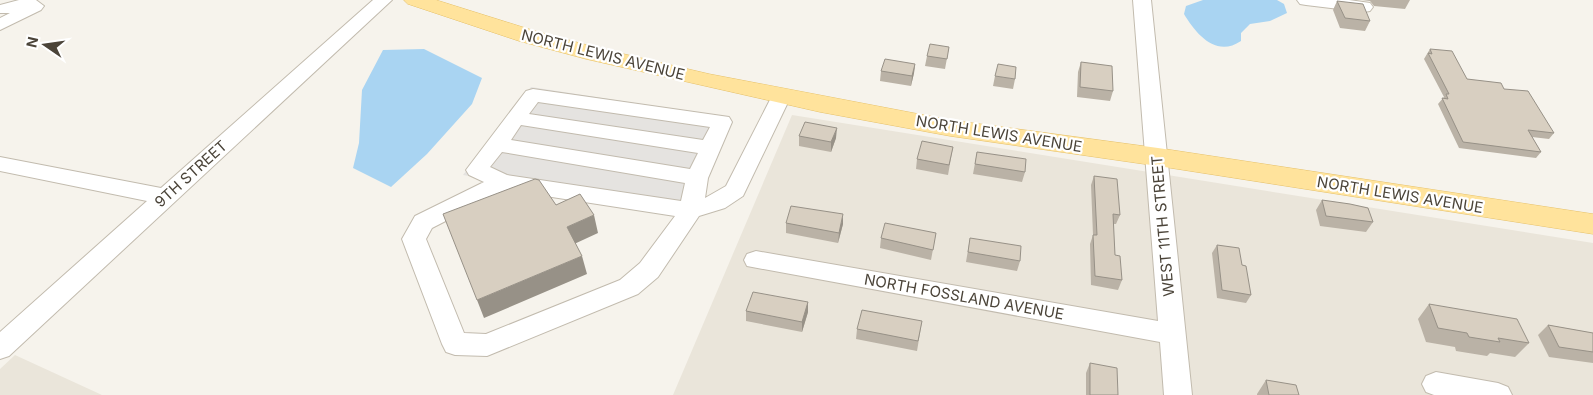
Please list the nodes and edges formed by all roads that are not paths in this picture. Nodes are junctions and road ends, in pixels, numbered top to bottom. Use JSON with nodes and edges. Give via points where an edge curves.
{"nodes":[{"id":1,"x":20,"y":0,"type":"edge"},
{"id":2,"x":382,"y":0,"type":"edge"},
{"id":3,"x":415,"y":0,"type":"edge"},
{"id":4,"x":1142,"y":0,"type":"edge"},
{"id":5,"x":1306,"y":0,"type":"edge"},
{"id":6,"x":1364,"y":7,"type":"edge"},
{"id":7,"x":1,"y":15,"type":"edge"},
{"id":8,"x":781,"y":96,"type":"junction"},
{"id":9,"x":516,"y":118,"type":"junction"},
{"id":10,"x":496,"y":144,"type":"junction"},
{"id":11,"x":710,"y":148,"type":"junction"},
{"id":12,"x":1158,"y":157,"type":"junction"},
{"id":13,"x":0,"y":164,"type":"edge"},
{"id":14,"x":697,"y":178,"type":"junction"},
{"id":15,"x":504,"y":182,"type":"junction"},
{"id":16,"x":166,"y":197,"type":"junction"},
{"id":17,"x":691,"y":210,"type":"junction"},
{"id":18,"x":1593,"y":224,"type":"edge"},
{"id":19,"x":756,"y":260,"type":"dead end"},
{"id":20,"x":1172,"y":334,"type":"junction"},
{"id":21,"x":0,"y":348,"type":"edge"},
{"id":22,"x":1436,"y":384,"type":"dead end"},
{"id":23,"x":1178,"y":395,"type":"edge"},
{"id":24,"x":1498,"y":395,"type":"edge"}],
"edges":[{"from":1,"to":7,"type":"street"},
{"from":2,"to":16,"type":"street","name":"9TH STREET"},
{"from":3,"to":8,"type":"main road","name":"NORTH LEWIS AVENUE","via":[[594,54]]},
{"from":4,"to":12,"type":"street","name":"WEST 11TH STREET"},
{"from":5,"to":6,"type":"street"},
{"from":8,"to":12,"type":"main road","name":"NORTH LEWIS AVENUE","via":[[950,128]]},
{"from":8,"to":17,"type":"street","via":[[735,191],[717,202]]},
{"from":9,"to":10,"type":"street"},
{"from":9,"to":11,"type":"street"},
{"from":9,"to":11,"type":"street","via":[[533,95],[722,122]]},
{"from":10,"to":14,"type":"street"},
{"from":10,"to":15,"type":"street","via":[[477,170]]},
{"from":11,"to":14,"type":"street"},
{"from":12,"to":18,"type":"main road","name":"NORTH LEWIS AVENUE"},
{"from":12,"to":20,"type":"street","name":"WEST 11TH STREET"},
{"from":13,"to":16,"type":"street"},
{"from":14,"to":17,"type":"street"},
{"from":15,"to":17,"type":"street"},
{"from":15,"to":17,"type":"street","via":[[423,222],[414,239],[454,344],[487,345],[629,287],[649,270]]},
{"from":16,"to":21,"type":"street","name":"9TH STREET"},
{"from":19,"to":20,"type":"street","name":"NORTH FOSSLAND AVENUE"},
{"from":20,"to":23,"type":"street","name":"WEST 11TH STREET"},
{"from":22,"to":24,"type":"street"}]}
